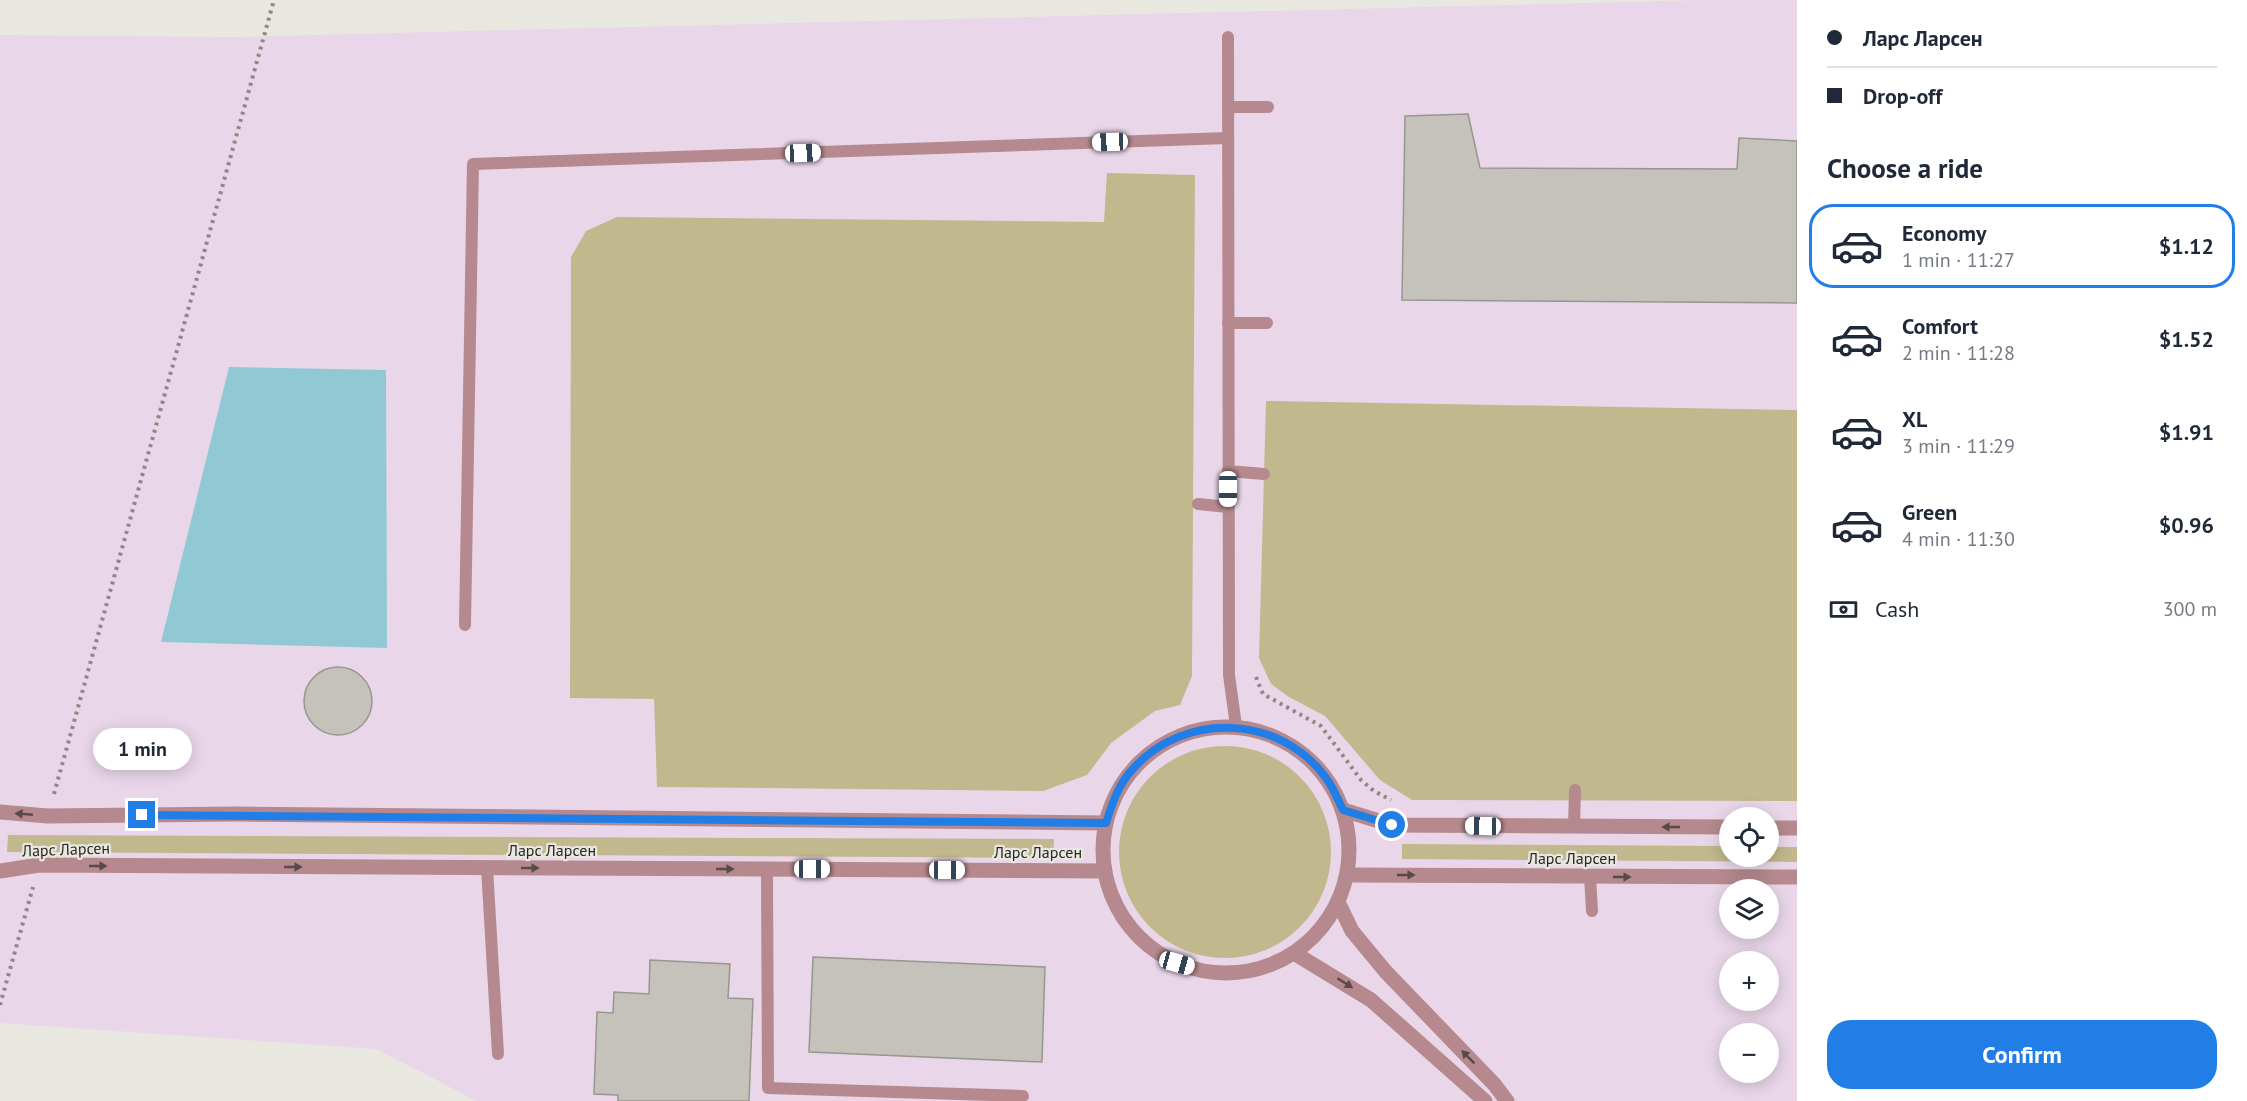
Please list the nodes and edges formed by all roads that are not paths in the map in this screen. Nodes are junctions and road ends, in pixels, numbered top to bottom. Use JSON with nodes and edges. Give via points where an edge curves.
{"nodes":[{"id":1,"x":1228,"y":37,"type":"dead end"},
{"id":2,"x":1268,"y":106,"type":"dead end"},
{"id":3,"x":1228,"y":107,"type":"junction"},
{"id":4,"x":1228,"y":138,"type":"junction"},
{"id":5,"x":1228,"y":322,"type":"junction"},
{"id":6,"x":1268,"y":323,"type":"dead end"},
{"id":7,"x":1228,"y":471,"type":"junction"},
{"id":8,"x":1264,"y":474,"type":"dead end"},
{"id":9,"x":1198,"y":504,"type":"dead end"},
{"id":10,"x":1228,"y":507,"type":"junction"},
{"id":11,"x":465,"y":625,"type":"dead end"},
{"id":12,"x":1236,"y":726,"type":"junction"},
{"id":13,"x":1575,"y":790,"type":"dead end"},
{"id":14,"x":1343,"y":810,"type":"junction"},
{"id":15,"x":0,"y":812,"type":"edge"},
{"id":16,"x":1106,"y":823,"type":"junction"},
{"id":17,"x":1574,"y":827,"type":"junction"},
{"id":18,"x":1719,"y":827,"type":"edge"},
{"id":19,"x":1779,"y":828,"type":"edge"},
{"id":20,"x":1797,"y":828,"type":"edge"},
{"id":21,"x":487,"y":867,"type":"junction"},
{"id":22,"x":767,"y":869,"type":"junction"},
{"id":23,"x":0,"y":871,"type":"edge"},
{"id":24,"x":1105,"y":871,"type":"junction"},
{"id":25,"x":1347,"y":875,"type":"junction"},
{"id":26,"x":1590,"y":876,"type":"junction"},
{"id":27,"x":1797,"y":878,"type":"edge"},
{"id":28,"x":1338,"y":902,"type":"junction"},
{"id":29,"x":1592,"y":911,"type":"dead end"},
{"id":30,"x":1294,"y":953,"type":"junction"},
{"id":31,"x":498,"y":1054,"type":"dead end"},
{"id":32,"x":1023,"y":1096,"type":"dead end"},
{"id":33,"x":1485,"y":1101,"type":"edge"},
{"id":34,"x":1507,"y":1101,"type":"edge"}],
"edges":[{"from":1,"to":3,"type":"lane"},
{"from":2,"to":3,"type":"lane"},
{"from":3,"to":4,"type":"lane"},
{"from":4,"to":5,"type":"lane"},
{"from":4,"to":11,"type":"lane","via":[[472,164]]},
{"from":5,"to":6,"type":"lane"},
{"from":5,"to":7,"type":"lane"},
{"from":7,"to":8,"type":"lane"},
{"from":7,"to":10,"type":"lane"},
{"from":9,"to":10,"type":"lane"},
{"from":10,"to":12,"type":"lane","via":[[1228,675]]},
{"from":12,"to":14,"type":"street","via":[[1270,735],[1302,752],[1327,778]]},
{"from":12,"to":16,"type":"street","via":[[1206,728],[1178,736],[1153,750],[1131,770],[1115,795]]},
{"from":13,"to":17,"type":"lane"},
{"from":14,"to":17,"type":"street","name":"Ларс Ларсен","via":[[1392,825]]},
{"from":14,"to":25,"type":"street","via":[[1349,842]]},
{"from":16,"to":15,"type":"street","one_way":true,"via":[[248,814],[48,816]]},
{"from":16,"to":24,"type":"street"},
{"from":18,"to":17,"type":"street","name":"Ларс Ларсен","one_way":true},
{"from":19,"to":20,"type":"street"},
{"from":21,"to":22,"type":"street","name":"Ларс Ларсен","one_way":true},
{"from":23,"to":21,"type":"street","name":"Ларс Ларсен","one_way":true,"via":[[39,865]]},
{"from":21,"to":31,"type":"lane"},
{"from":22,"to":24,"type":"street","name":"Ларс Ларсен"},
{"from":22,"to":32,"type":"lane","via":[[768,1088]]},
{"from":24,"to":30,"type":"street","via":[[1113,900],[1129,926],[1151,948],[1177,963],[1206,972],[1237,973],[1267,966]]},
{"from":25,"to":26,"type":"street","name":"Ларс Ларсен","one_way":true},
{"from":25,"to":28,"type":"street"},
{"from":26,"to":27,"type":"street","name":"Ларс Ларсен","one_way":true},
{"from":26,"to":29,"type":"lane"},
{"from":28,"to":30,"type":"street","via":[[1327,922]]},
{"from":34,"to":28,"type":"street","one_way":true,"via":[[1386,972],[1352,931]]},
{"from":30,"to":33,"type":"street","one_way":true,"via":[[1371,1000]]}]}
